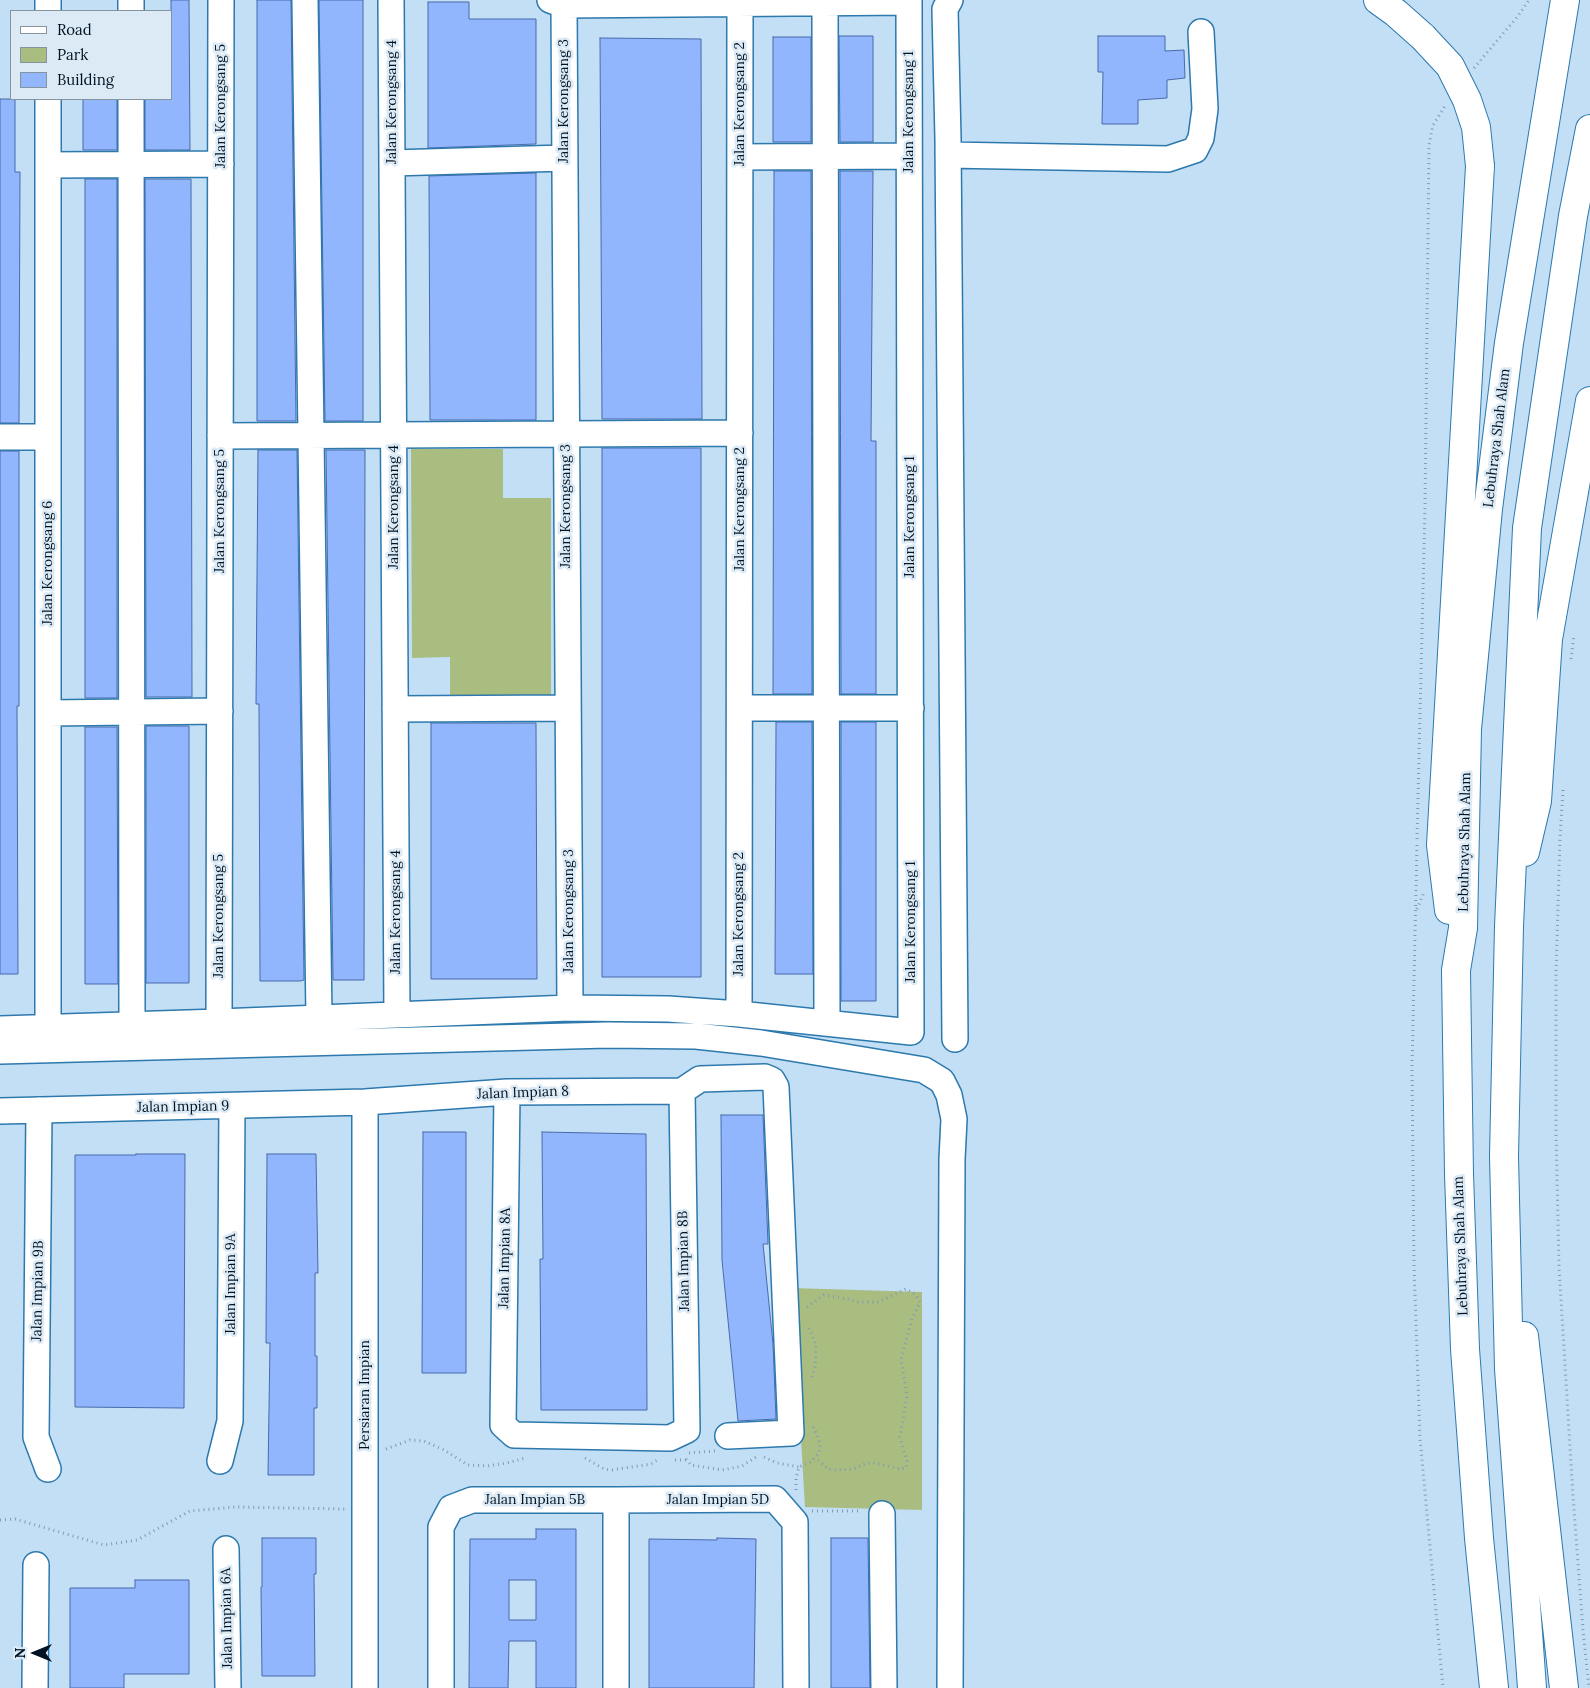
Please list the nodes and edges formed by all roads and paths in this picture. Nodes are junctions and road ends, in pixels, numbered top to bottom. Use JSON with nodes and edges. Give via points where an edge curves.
{"nodes":[{"id":1,"x":221,"y":0,"type":"edge"},
{"id":2,"x":305,"y":0,"type":"edge"},
{"id":3,"x":392,"y":0,"type":"edge"},
{"id":4,"x":1378,"y":0,"type":"edge"},
{"id":5,"x":1529,"y":0,"type":"edge"},
{"id":6,"x":1564,"y":0,"type":"edge"},
{"id":7,"x":825,"y":2,"type":"junction"},
{"id":8,"x":557,"y":3,"type":"edge"},
{"id":9,"x":740,"y":3,"type":"junction"},
{"id":10,"x":944,"y":3,"type":"edge"},
{"id":11,"x":1201,"y":32,"type":"dead end"},
{"id":12,"x":1502,"y":34,"type":"dead end"},
{"id":13,"x":48,"y":100,"type":"edge"},
{"id":14,"x":131,"y":100,"type":"edge"},
{"id":15,"x":1590,"y":129,"type":"edge"},
{"id":16,"x":948,"y":147,"type":"junction"},
{"id":17,"x":910,"y":148,"type":"junction"},
{"id":18,"x":826,"y":156,"type":"junction"},
{"id":19,"x":740,"y":157,"type":"junction"},
{"id":20,"x":564,"y":158,"type":"junction"},
{"id":21,"x":392,"y":163,"type":"junction"},
{"id":22,"x":132,"y":164,"type":"junction"},
{"id":23,"x":221,"y":164,"type":"junction"},
{"id":24,"x":48,"y":165,"type":"junction"},
{"id":25,"x":1590,"y":401,"type":"edge"},
{"id":26,"x":740,"y":433,"type":"junction"},
{"id":27,"x":566,"y":434,"type":"junction"},
{"id":28,"x":220,"y":436,"type":"junction"},
{"id":29,"x":311,"y":436,"type":"junction"},
{"id":30,"x":394,"y":436,"type":"junction"},
{"id":31,"x":0,"y":437,"type":"edge"},
{"id":32,"x":48,"y":437,"type":"junction"},
{"id":33,"x":1574,"y":630,"type":"dead end"},
{"id":34,"x":1570,"y":668,"type":"dead end"},
{"id":35,"x":568,"y":708,"type":"junction"},
{"id":36,"x":740,"y":708,"type":"junction"},
{"id":37,"x":826,"y":708,"type":"junction"},
{"id":38,"x":911,"y":708,"type":"junction"},
{"id":39,"x":396,"y":709,"type":"junction"},
{"id":40,"x":220,"y":711,"type":"junction"},
{"id":41,"x":132,"y":712,"type":"junction"},
{"id":42,"x":48,"y":713,"type":"junction"},
{"id":43,"x":1563,"y":788,"type":"dead end"},
{"id":44,"x":1509,"y":926,"type":"junction"},
{"id":45,"x":1456,"y":970,"type":"junction"},
{"id":46,"x":570,"y":1008,"type":"junction"},
{"id":47,"x":739,"y":1014,"type":"junction"},
{"id":48,"x":397,"y":1015,"type":"junction"},
{"id":49,"x":319,"y":1018,"type":"junction"},
{"id":50,"x":219,"y":1022,"type":"junction"},
{"id":51,"x":827,"y":1024,"type":"junction"},
{"id":52,"x":132,"y":1025,"type":"junction"},
{"id":53,"x":48,"y":1028,"type":"junction"},
{"id":54,"x":0,"y":1029,"type":"edge"},
{"id":55,"x":954,"y":1039,"type":"dead end"},
{"id":56,"x":0,"y":1051,"type":"edge"},
{"id":57,"x":682,"y":1091,"type":"junction"},
{"id":58,"x":507,"y":1092,"type":"junction"},
{"id":59,"x":365,"y":1102,"type":"junction"},
{"id":60,"x":232,"y":1106,"type":"junction"},
{"id":61,"x":40,"y":1110,"type":"junction"},
{"id":62,"x":0,"y":1112,"type":"edge"},
{"id":63,"x":1504,"y":1156,"type":"junction"},
{"id":64,"x":804,"y":1311,"type":"dead end"},
{"id":65,"x":806,"y":1321,"type":"dead end"},
{"id":66,"x":808,"y":1384,"type":"dead end"},
{"id":67,"x":812,"y":1423,"type":"dead end"},
{"id":68,"x":679,"y":1434,"type":"junction"},
{"id":69,"x":728,"y":1436,"type":"dead end"},
{"id":70,"x":816,"y":1458,"type":"junction"},
{"id":71,"x":220,"y":1461,"type":"dead end"},
{"id":72,"x":799,"y":1467,"type":"junction"},
{"id":73,"x":48,"y":1469,"type":"dead end"},
{"id":74,"x":616,"y":1500,"type":"junction"},
{"id":75,"x":365,"y":1509,"type":"junction"},
{"id":76,"x":797,"y":1512,"type":"junction"},
{"id":77,"x":882,"y":1514,"type":"joint"},
{"id":78,"x":0,"y":1520,"type":"edge"},
{"id":79,"x":1479,"y":1538,"type":"junction"},
{"id":80,"x":226,"y":1549,"type":"dead end"},
{"id":81,"x":36,"y":1565,"type":"dead end"},
{"id":82,"x":35,"y":1688,"type":"edge"},
{"id":83,"x":228,"y":1688,"type":"edge"},
{"id":84,"x":366,"y":1688,"type":"edge"},
{"id":85,"x":441,"y":1688,"type":"edge"},
{"id":86,"x":616,"y":1688,"type":"edge"},
{"id":87,"x":796,"y":1688,"type":"edge"},
{"id":88,"x":884,"y":1688,"type":"edge"},
{"id":89,"x":950,"y":1688,"type":"edge"},
{"id":90,"x":1484,"y":1688,"type":"edge"},
{"id":91,"x":1494,"y":1688,"type":"edge"},
{"id":92,"x":1532,"y":1688,"type":"edge"},
{"id":93,"x":1564,"y":1688,"type":"edge"},
{"id":94,"x":1589,"y":1688,"type":"edge"}],
"edges":[{"from":1,"to":23,"type":"street","name":"Jalan Kerongsang 5"},
{"from":2,"to":29,"type":"street"},
{"from":3,"to":21,"type":"street","name":"Jalan Kerongsang 4"},
{"from":4,"to":45,"type":"highway","bridge":true,"via":[[1423,37],[1450,66],[1476,126],[1480,166],[1441,845]]},
{"from":5,"to":12,"type":"path"},
{"from":6,"to":45,"type":"highway","name":"Lebuhraya Shah Alam","via":[[1509,343],[1488,509],[1467,729],[1463,928]]},
{"from":7,"to":9,"type":"street"},
{"from":7,"to":17,"type":"street","name":"Jalan Kerongsang 1","via":[[909,2]]},
{"from":7,"to":18,"type":"street"},
{"from":8,"to":9,"type":"street"},
{"from":8,"to":20,"type":"street","name":"Jalan Kerongsang 3"},
{"from":9,"to":19,"type":"street","name":"Jalan Kerongsang 2"},
{"from":10,"to":16,"type":"street"},
{"from":11,"to":16,"type":"street","via":[[1204,109],[1201,138],[1195,150],[1168,159]]},
{"from":13,"to":24,"type":"street","name":"Jalan Kerongsang 6"},
{"from":14,"to":22,"type":"street"},
{"from":15,"to":44,"type":"highway","via":[[1573,216],[1527,528]]},
{"from":16,"to":17,"type":"street"},
{"from":16,"to":55,"type":"street"},
{"from":17,"to":18,"type":"street"},
{"from":17,"to":38,"type":"street","name":"Jalan Kerongsang 1"},
{"from":18,"to":19,"type":"street"},
{"from":18,"to":37,"type":"street"},
{"from":19,"to":26,"type":"street","name":"Jalan Kerongsang 2"},
{"from":20,"to":21,"type":"street"},
{"from":20,"to":27,"type":"street","name":"Jalan Kerongsang 3"},
{"from":21,"to":30,"type":"street","name":"Jalan Kerongsang 4"},
{"from":22,"to":23,"type":"street"},
{"from":22,"to":24,"type":"street"},
{"from":22,"to":41,"type":"street"},
{"from":23,"to":28,"type":"street","name":"Jalan Kerongsang 5"},
{"from":24,"to":32,"type":"street","name":"Jalan Kerongsang 6"},
{"from":25,"to":44,"type":"highway","via":[[1548,639],[1537,801]]},
{"from":26,"to":27,"type":"street"},
{"from":26,"to":36,"type":"street","name":"Jalan Kerongsang 2"},
{"from":27,"to":30,"type":"street"},
{"from":27,"to":35,"type":"street","name":"Jalan Kerongsang 3"},
{"from":28,"to":29,"type":"street"},
{"from":28,"to":40,"type":"street","name":"Jalan Kerongsang 5"},
{"from":29,"to":30,"type":"street"},
{"from":29,"to":49,"type":"street"},
{"from":30,"to":39,"type":"street","name":"Jalan Kerongsang 4"},
{"from":31,"to":32,"type":"street"},
{"from":32,"to":42,"type":"street","name":"Jalan Kerongsang 6"},
{"from":33,"to":34,"type":"path"},
{"from":35,"to":39,"type":"street"},
{"from":35,"to":46,"type":"street","name":"Jalan Kerongsang 3"},
{"from":36,"to":37,"type":"street"},
{"from":36,"to":47,"type":"street","name":"Jalan Kerongsang 2"},
{"from":37,"to":38,"type":"street"},
{"from":37,"to":51,"type":"street"},
{"from":38,"to":51,"type":"street","name":"Jalan Kerongsang 1","via":[[911,1032]]},
{"from":39,"to":48,"type":"street","name":"Jalan Kerongsang 4"},
{"from":40,"to":41,"type":"street"},
{"from":40,"to":50,"type":"street","name":"Jalan Kerongsang 5"},
{"from":41,"to":42,"type":"street"},
{"from":41,"to":52,"type":"street"},
{"from":42,"to":53,"type":"street","name":"Jalan Kerongsang 6"},
{"from":43,"to":94,"type":"path","via":[[1556,974],[1559,1267],[1573,1505]]},
{"from":44,"to":63,"type":"highway"},
{"from":45,"to":79,"type":"highway","name":"Lebuhraya Shah Alam","via":[[1465,1349]]},
{"from":46,"to":47,"type":"street"},
{"from":46,"to":48,"type":"street"},
{"from":47,"to":51,"type":"street"},
{"from":48,"to":49,"type":"street"},
{"from":49,"to":50,"type":"street"},
{"from":50,"to":52,"type":"street"},
{"from":52,"to":53,"type":"street"},
{"from":53,"to":54,"type":"street"},
{"from":56,"to":89,"type":"street","via":[[608,1035],[696,1036],[761,1043],[924,1070],[942,1081],[954,1119]]},
{"from":57,"to":58,"type":"street","name":"Jalan Impian 8"},
{"from":57,"to":68,"type":"street","name":"Jalan Impian 8B"},
{"from":57,"to":69,"type":"street","via":[[700,1079],[765,1077],[776,1087],[791,1433]]},
{"from":58,"to":59,"type":"street","name":"Jalan Impian 8"},
{"from":58,"to":68,"type":"street","name":"Jalan Impian 8A","via":[[503,1424],[514,1435]]},
{"from":59,"to":60,"type":"street","name":"Jalan Impian 9"},
{"from":59,"to":75,"type":"street","name":"Persiaran Impian"},
{"from":60,"to":61,"type":"street","name":"Jalan Impian 9"},
{"from":60,"to":71,"type":"street","name":"Jalan Impian 9A","via":[[230,1422]]},
{"from":61,"to":62,"type":"street","name":"Jalan Impian 9"},
{"from":61,"to":73,"type":"street","name":"Jalan Impian 9B","via":[[36,1437]]},
{"from":63,"to":92,"type":"highway","via":[[1509,1370]]},
{"from":63,"to":93,"type":"highway"},
{"from":64,"to":70,"type":"path","via":[[824,1295],[857,1302],[878,1302],[906,1289],[920,1302],[901,1359],[907,1396],[900,1437],[906,1468],[868,1463],[854,1469],[835,1470],[828,1469]]},
{"from":65,"to":66,"type":"path","via":[[816,1345],[814,1371]]},
{"from":67,"to":70,"type":"path","via":[[820,1443]]},
{"from":68,"to":72,"type":"path","via":[[670,1446],[691,1465],[722,1470],[742,1466],[757,1456]]},
{"from":70,"to":72,"type":"path"},
{"from":72,"to":76,"type":"path","via":[[796,1478]]},
{"from":74,"to":76,"type":"street","name":"Jalan Impian 5D","via":[[775,1499]]},
{"from":74,"to":85,"type":"street","name":"Jalan Impian 5B","via":[[472,1500],[451,1508],[441,1527]]},
{"from":74,"to":86,"type":"street"},
{"from":75,"to":78,"type":"path","via":[[235,1507],[190,1511],[137,1540],[104,1544],[14,1519]]},
{"from":75,"to":84,"type":"street","name":"Persiaran Impian"},
{"from":76,"to":77,"type":"path","via":[[879,1511]]},
{"from":76,"to":87,"type":"street","name":"Jalan Impian 5D"},
{"from":77,"to":88,"type":"street"},
{"from":79,"to":90,"type":"highway"},
{"from":79,"to":91,"type":"highway","name":"Lebuhraya Shah Alam"},
{"from":80,"to":83,"type":"street","name":"Jalan Impian 6A"},
{"from":81,"to":82,"type":"street"}]}
